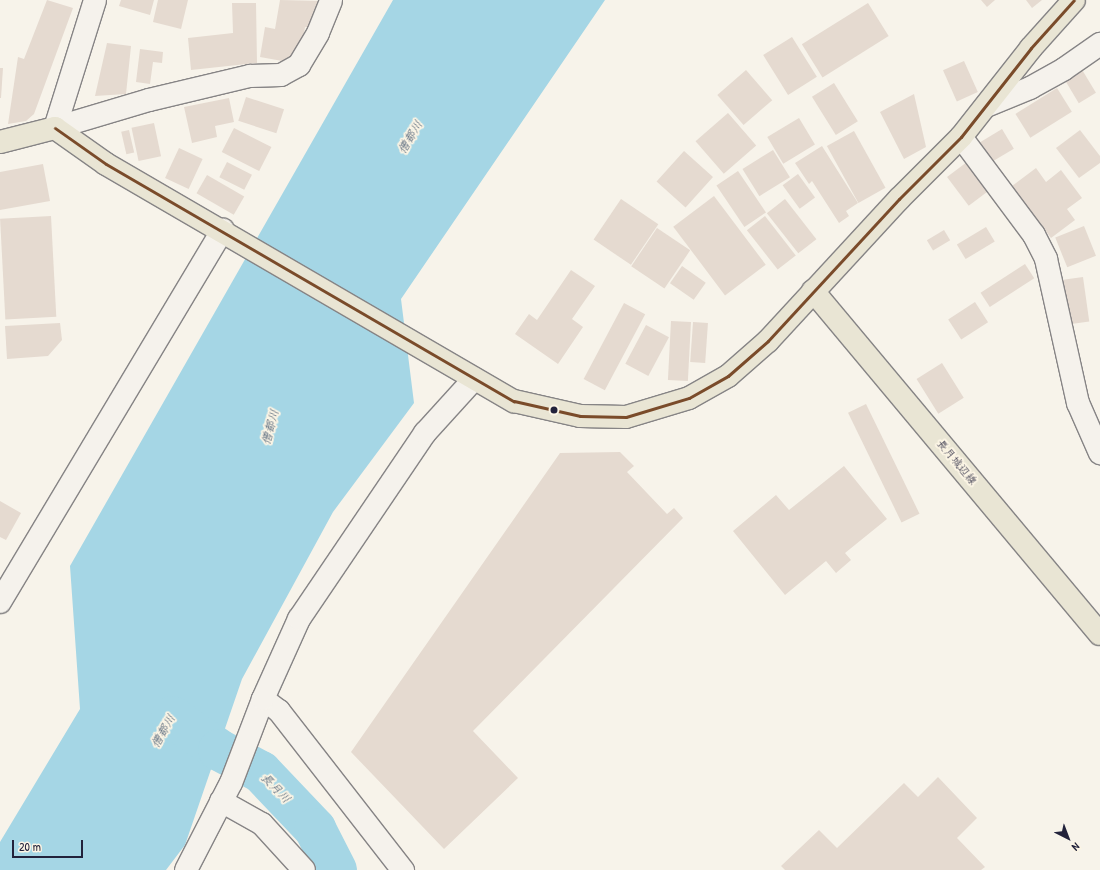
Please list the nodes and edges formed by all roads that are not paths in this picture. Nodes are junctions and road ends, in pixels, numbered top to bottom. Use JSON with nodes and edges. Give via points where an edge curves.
{"nodes":[{"id":1,"x":95,"y":0,"type":"edge"},
{"id":2,"x":331,"y":0,"type":"edge"},
{"id":3,"x":1074,"y":0,"type":"edge"},
{"id":4,"x":1100,"y":44,"type":"edge"},
{"id":5,"x":986,"y":106,"type":"junction"},
{"id":6,"x":55,"y":128,"type":"junction"},
{"id":7,"x":961,"y":137,"type":"junction"},
{"id":8,"x":0,"y":142,"type":"edge"},
{"id":9,"x":229,"y":234,"type":"junction"},
{"id":10,"x":813,"y":291,"type":"junction"},
{"id":11,"x":466,"y":374,"type":"junction"},
{"id":12,"x":1100,"y":453,"type":"edge"},
{"id":13,"x":0,"y":602,"type":"edge"},
{"id":14,"x":1100,"y":634,"type":"edge"},
{"id":15,"x":261,"y":706,"type":"junction"},
{"id":16,"x":226,"y":792,"type":"junction"},
{"id":17,"x":186,"y":870,"type":"edge"},
{"id":18,"x":304,"y":870,"type":"edge"},
{"id":19,"x":403,"y":870,"type":"edge"}],
"edges":[{"from":1,"to":6,"type":"street"},
{"from":2,"to":6,"type":"street","via":[[318,33],[299,65],[281,75],[250,76],[149,100]]},
{"from":3,"to":5,"type":"main road"},
{"from":4,"to":5,"type":"street","via":[[1064,69],[1030,88]]},
{"from":5,"to":7,"type":"main road"},
{"from":6,"to":8,"type":"main road"},
{"from":6,"to":9,"type":"main road","via":[[106,164]]},
{"from":7,"to":10,"type":"main road"},
{"from":7,"to":12,"type":"street","via":[[1030,229],[1046,259],[1078,403]]},
{"from":9,"to":11,"type":"main road"},
{"from":9,"to":13,"type":"street"},
{"from":10,"to":11,"type":"main road","via":[[768,341],[728,376],[689,398],[626,417],[580,416],[514,401]]},
{"from":10,"to":14,"type":"main road","name":"長月城辺線"},
{"from":11,"to":15,"type":"street","via":[[299,619]]},
{"from":15,"to":16,"type":"street"},
{"from":15,"to":19,"type":"street","via":[[279,711]]},
{"from":16,"to":17,"type":"street"},
{"from":16,"to":18,"type":"street","via":[[262,824]]}]}
